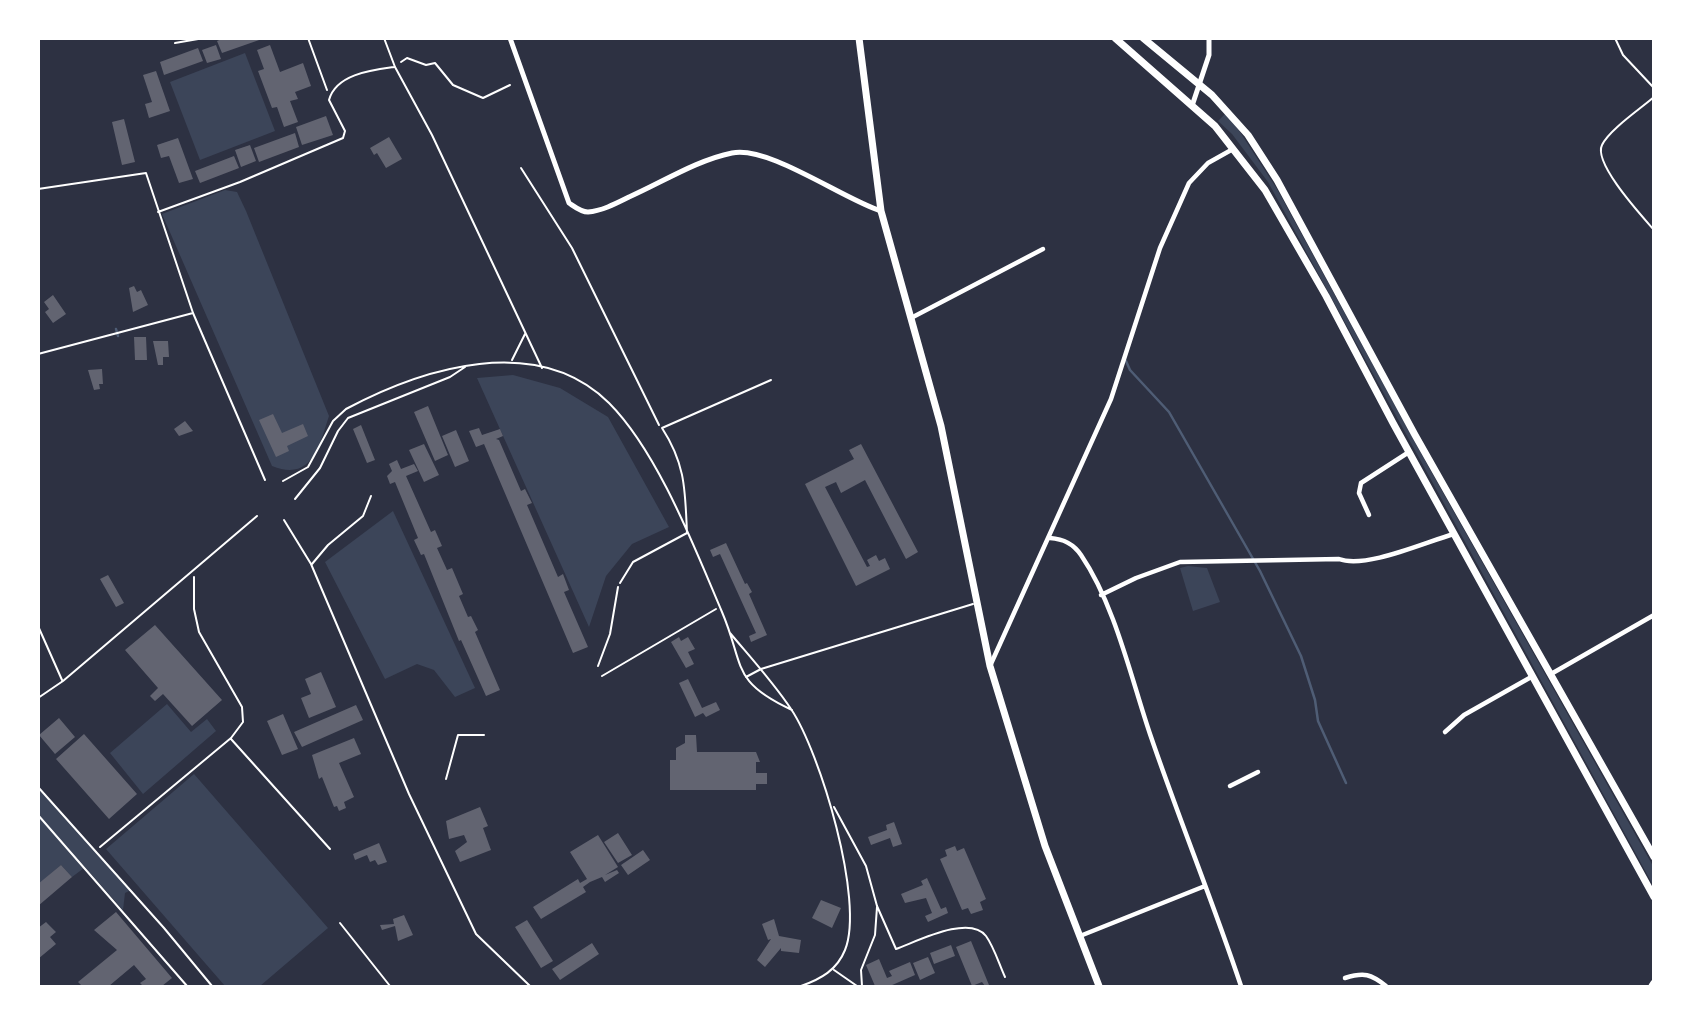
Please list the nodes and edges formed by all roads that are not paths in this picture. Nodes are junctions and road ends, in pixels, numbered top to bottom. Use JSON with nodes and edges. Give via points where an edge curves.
{"nodes":[{"id":1,"x":384,"y":38,"type":"edge"},
{"id":2,"x":510,"y":38,"type":"edge"},
{"id":3,"x":859,"y":38,"type":"edge"},
{"id":4,"x":1115,"y":38,"type":"edge"},
{"id":5,"x":1143,"y":38,"type":"edge"},
{"id":6,"x":1209,"y":38,"type":"edge"},
{"id":7,"x":1615,"y":38,"type":"edge"},
{"id":8,"x":395,"y":67,"type":"junction"},
{"id":9,"x":1198,"y":83,"type":"junction"},
{"id":10,"x":1654,"y":88,"type":"edge"},
{"id":11,"x":1654,"y":97,"type":"edge"},
{"id":12,"x":1193,"y":103,"type":"junction"},
{"id":13,"x":1235,"y":148,"type":"junction"},
{"id":14,"x":38,"y":189,"type":"edge"},
{"id":15,"x":881,"y":211,"type":"junction"},
{"id":16,"x":157,"y":212,"type":"junction"},
{"id":17,"x":1654,"y":230,"type":"edge"},
{"id":18,"x":1043,"y":249,"type":"dead end"},
{"id":19,"x":193,"y":313,"type":"junction"},
{"id":20,"x":911,"y":318,"type":"junction"},
{"id":21,"x":525,"y":333,"type":"junction"},
{"id":22,"x":38,"y":354,"type":"edge"},
{"id":23,"x":510,"y":361,"type":"junction"},
{"id":24,"x":466,"y":366,"type":"junction"},
{"id":25,"x":542,"y":368,"type":"junction"},
{"id":26,"x":771,"y":380,"type":"dead end"},
{"id":27,"x":1409,"y":452,"type":"junction"},
{"id":28,"x":265,"y":480,"type":"dead end"},
{"id":29,"x":283,"y":481,"type":"dead end"},
{"id":30,"x":371,"y":496,"type":"dead end"},
{"id":31,"x":295,"y":499,"type":"dead end"},
{"id":32,"x":1369,"y":515,"type":"dead end"},
{"id":33,"x":257,"y":516,"type":"dead end"},
{"id":34,"x":284,"y":520,"type":"dead end"},
{"id":35,"x":687,"y":533,"type":"junction"},
{"id":36,"x":1454,"y":534,"type":"junction"},
{"id":37,"x":1050,"y":538,"type":"junction"},
{"id":38,"x":312,"y":564,"type":"junction"},
{"id":39,"x":620,"y":583,"type":"road end"},
{"id":40,"x":1101,"y":596,"type":"junction"},
{"id":41,"x":978,"y":602,"type":"junction"},
{"id":42,"x":1654,"y":615,"type":"edge"},
{"id":43,"x":38,"y":626,"type":"edge"},
{"id":44,"x":730,"y":633,"type":"junction"},
{"id":45,"x":990,"y":666,"type":"junction"},
{"id":46,"x":761,"y":669,"type":"junction"},
{"id":47,"x":1532,"y":676,"type":"junction"},
{"id":48,"x":1549,"y":676,"type":"junction"},
{"id":49,"x":746,"y":677,"type":"junction"},
{"id":50,"x":62,"y":681,"type":"junction"},
{"id":51,"x":38,"y":698,"type":"edge"},
{"id":52,"x":792,"y":710,"type":"junction"},
{"id":53,"x":1445,"y":732,"type":"dead end"},
{"id":54,"x":1258,"y":772,"type":"dead end"},
{"id":55,"x":1230,"y":786,"type":"dead end"},
{"id":56,"x":38,"y":787,"type":"edge"},
{"id":57,"x":833,"y":805,"type":"junction"},
{"id":58,"x":1654,"y":857,"type":"edge"},
{"id":59,"x":1205,"y":887,"type":"junction"},
{"id":60,"x":1654,"y":897,"type":"edge"},
{"id":61,"x":877,"y":906,"type":"junction"},
{"id":62,"x":340,"y":923,"type":"dead end"},
{"id":63,"x":1079,"y":936,"type":"junction"},
{"id":64,"x":833,"y":970,"type":"junction"},
{"id":65,"x":1005,"y":977,"type":"dead end"},
{"id":66,"x":1345,"y":978,"type":"dead end"},
{"id":67,"x":212,"y":986,"type":"edge"},
{"id":68,"x":390,"y":986,"type":"edge"},
{"id":69,"x":530,"y":986,"type":"edge"},
{"id":70,"x":801,"y":986,"type":"edge"},
{"id":71,"x":857,"y":986,"type":"edge"},
{"id":72,"x":862,"y":986,"type":"edge"},
{"id":73,"x":1099,"y":986,"type":"edge"},
{"id":74,"x":1241,"y":986,"type":"edge"},
{"id":75,"x":1386,"y":986,"type":"edge"}],
"edges":[{"from":1,"to":8,"type":"lane"},
{"from":2,"to":15,"type":"street","via":[[569,203],[576,209],[587,212],[612,205],[741,152],[776,160]]},
{"from":3,"to":15,"type":"main road"},
{"from":4,"to":12,"type":"main road"},
{"from":5,"to":9,"type":"main road"},
{"from":6,"to":9,"type":"street","via":[[1209,55]]},
{"from":7,"to":10,"type":"lane","via":[[1623,55]]},
{"from":8,"to":16,"type":"lane","via":[[364,71],[329,96],[345,131],[343,138]]},
{"from":8,"to":21,"type":"lane"},
{"from":9,"to":12,"type":"street"},
{"from":9,"to":48,"type":"main road","via":[[1248,135],[1277,180]]},
{"from":11,"to":17,"type":"lane","via":[[1603,143],[1600,155]]},
{"from":12,"to":13,"type":"main road"},
{"from":13,"to":27,"type":"main road","via":[[1265,190],[1326,296]]},
{"from":13,"to":37,"type":"street","via":[[1208,163],[1189,183],[1160,248],[1125,364]]},
{"from":14,"to":16,"type":"lane","via":[[146,173]]},
{"from":15,"to":20,"type":"main road"},
{"from":16,"to":19,"type":"lane"},
{"from":18,"to":20,"type":"street"},
{"from":19,"to":22,"type":"lane"},
{"from":19,"to":28,"type":"lane"},
{"from":20,"to":41,"type":"main road","via":[[941,426]]},
{"from":21,"to":23,"type":"lane"},
{"from":21,"to":25,"type":"lane"},
{"from":23,"to":24,"type":"lane"},
{"from":23,"to":25,"type":"lane"},
{"from":24,"to":29,"type":"lane","via":[[427,376],[346,409],[333,421],[307,467]]},
{"from":24,"to":31,"type":"lane","via":[[450,377],[348,418],[320,468]]},
{"from":25,"to":35,"type":"lane","via":[[583,384],[609,403],[644,452]]},
{"from":26,"to":35,"type":"lane","via":[[662,428],[676,450],[685,478]]},
{"from":27,"to":32,"type":"street","via":[[1361,482],[1359,493]]},
{"from":27,"to":36,"type":"main road"},
{"from":30,"to":38,"type":"lane","via":[[363,516]]},
{"from":33,"to":50,"type":"lane"},
{"from":34,"to":38,"type":"lane"},
{"from":35,"to":39,"type":"lane","via":[[634,562]]},
{"from":35,"to":44,"type":"lane"},
{"from":36,"to":40,"type":"street","via":[[1347,562],[1180,562]]},
{"from":36,"to":47,"type":"main road"},
{"from":37,"to":40,"type":"street","via":[[1074,547]]},
{"from":37,"to":45,"type":"street"},
{"from":38,"to":69,"type":"lane","via":[[409,794],[476,934]]},
{"from":40,"to":59,"type":"street","via":[[1137,684],[1150,734]]},
{"from":41,"to":45,"type":"main road"},
{"from":41,"to":46,"type":"lane"},
{"from":42,"to":48,"type":"street"},
{"from":43,"to":50,"type":"lane"},
{"from":44,"to":46,"type":"lane"},
{"from":44,"to":49,"type":"lane","via":[[735,658]]},
{"from":45,"to":63,"type":"main road","via":[[1025,786]]},
{"from":46,"to":49,"type":"lane"},
{"from":46,"to":52,"type":"lane"},
{"from":47,"to":53,"type":"street","via":[[1464,715]]},
{"from":47,"to":60,"type":"main road"},
{"from":48,"to":58,"type":"main road"},
{"from":49,"to":52,"type":"lane","via":[[754,688]]},
{"from":50,"to":51,"type":"lane"},
{"from":52,"to":57,"type":"lane"},
{"from":54,"to":55,"type":"street"},
{"from":56,"to":67,"type":"lane"},
{"from":57,"to":61,"type":"lane","via":[[866,866]]},
{"from":57,"to":64,"type":"lane","via":[[851,921],[846,948]]},
{"from":59,"to":63,"type":"street"},
{"from":59,"to":74,"type":"street"},
{"from":61,"to":65,"type":"lane","via":[[896,950],[950,929],[973,929],[986,937]]},
{"from":61,"to":72,"type":"lane","via":[[875,935],[860,970]]},
{"from":62,"to":68,"type":"lane"},
{"from":63,"to":73,"type":"main road"},
{"from":64,"to":70,"type":"lane"},
{"from":64,"to":71,"type":"lane"},
{"from":66,"to":75,"type":"street","via":[[1362,972]]}]}
